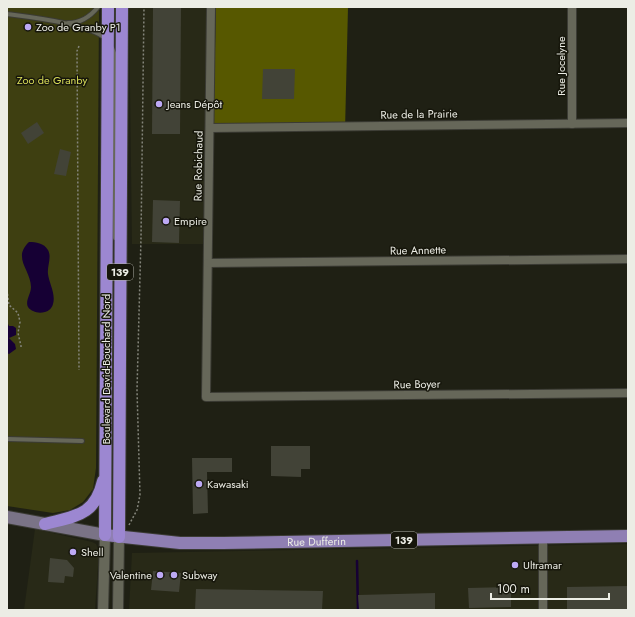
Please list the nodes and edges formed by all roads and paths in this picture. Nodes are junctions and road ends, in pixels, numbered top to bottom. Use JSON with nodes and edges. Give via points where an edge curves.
{"nodes":[{"id":1,"x":98,"y":7,"type":"edge"},
{"id":2,"x":108,"y":7,"type":"edge"},
{"id":3,"x":122,"y":7,"type":"edge"},
{"id":4,"x":144,"y":7,"type":"edge"},
{"id":5,"x":211,"y":7,"type":"edge"},
{"id":6,"x":572,"y":7,"type":"edge"},
{"id":7,"x":7,"y":14,"type":"edge"},
{"id":8,"x":62,"y":23,"type":"junction"},
{"id":9,"x":108,"y":41,"type":"junction"},
{"id":10,"x":79,"y":46,"type":"dead end"},
{"id":11,"x":628,"y":123,"type":"edge"},
{"id":12,"x":572,"y":124,"type":"junction"},
{"id":13,"x":210,"y":128,"type":"junction"},
{"id":14,"x":628,"y":259,"type":"edge"},
{"id":15,"x":208,"y":263,"type":"junction"},
{"id":16,"x":7,"y":291,"type":"edge"},
{"id":17,"x":120,"y":306,"type":"junction"},
{"id":18,"x":20,"y":349,"type":"dead end"},
{"id":19,"x":79,"y":370,"type":"dead end"},
{"id":20,"x":628,"y":393,"type":"edge"},
{"id":21,"x":206,"y":397,"type":"joint"},
{"id":22,"x":7,"y":439,"type":"edge"},
{"id":23,"x":82,"y":441,"type":"dead end"},
{"id":24,"x":106,"y":468,"type":"junction"},
{"id":25,"x":7,"y":517,"type":"edge"},
{"id":26,"x":45,"y":524,"type":"junction"},
{"id":27,"x":129,"y":525,"type":"dead end"},
{"id":28,"x":105,"y":535,"type":"junction"},
{"id":29,"x":628,"y":536,"type":"edge"},
{"id":30,"x":119,"y":537,"type":"junction"},
{"id":31,"x":543,"y":538,"type":"junction"},
{"id":32,"x":104,"y":610,"type":"edge"},
{"id":33,"x":118,"y":610,"type":"edge"},
{"id":34,"x":542,"y":610,"type":"edge"}],
"edges":[{"from":1,"to":8,"type":"lane","via":[[81,21]]},
{"from":2,"to":9,"type":"highway","name":"Boulevard David-Bouchard Nord","number":"139"},
{"from":3,"to":17,"type":"highway","name":"Boulevard David-Bouchard Nord","number":"139"},
{"from":4,"to":27,"type":"path","via":[[137,390],[140,495],[137,510]]},
{"from":5,"to":13,"type":"street","name":"Rue Robichaud"},
{"from":6,"to":12,"type":"street","name":"Rue Jocelyne"},
{"from":7,"to":8,"type":"lane"},
{"from":8,"to":9,"type":"lane","via":[[97,32]]},
{"from":9,"to":17,"type":"lane","via":[[115,62],[114,227]]},
{"from":9,"to":24,"type":"highway","name":"Boulevard David-Bouchard Nord","number":"139"},
{"from":10,"to":19,"type":"path"},
{"from":11,"to":12,"type":"street","name":"Rue de la Prairie"},
{"from":12,"to":13,"type":"street","name":"Rue de la Prairie"},
{"from":13,"to":15,"type":"street","name":"Rue Robichaud"},
{"from":14,"to":15,"type":"street","name":"Rue Annette"},
{"from":15,"to":21,"type":"street","name":"Rue Robichaud"},
{"from":16,"to":18,"type":"path","via":[[9,306],[18,313]]},
{"from":17,"to":30,"type":"highway","name":"Boulevard David-Bouchard Nord","number":"139"},
{"from":20,"to":21,"type":"street","name":"Rue Boyer"},
{"from":22,"to":23,"type":"lane"},
{"from":24,"to":26,"type":"highway","via":[[101,489],[92,506],[81,514]]},
{"from":24,"to":28,"type":"highway","name":"Boulevard David-Bouchard Nord","number":"139"},
{"from":25,"to":26,"type":"main road","name":"Rue Dufferin"},
{"from":26,"to":28,"type":"main road","name":"Rue Dufferin"},
{"from":28,"to":30,"type":"main road","name":"Rue Dufferin","number":"139"},
{"from":28,"to":32,"type":"street","name":"Boulevard David-Bouchard Nord"},
{"from":29,"to":31,"type":"main road","name":"Rue Dufferin","number":"139"},
{"from":30,"to":31,"type":"main road","name":"Rue Dufferin","number":"139","via":[[180,543]]},
{"from":30,"to":33,"type":"street","name":"Boulevard David-Bouchard Nord"},
{"from":31,"to":34,"type":"street"}]}
